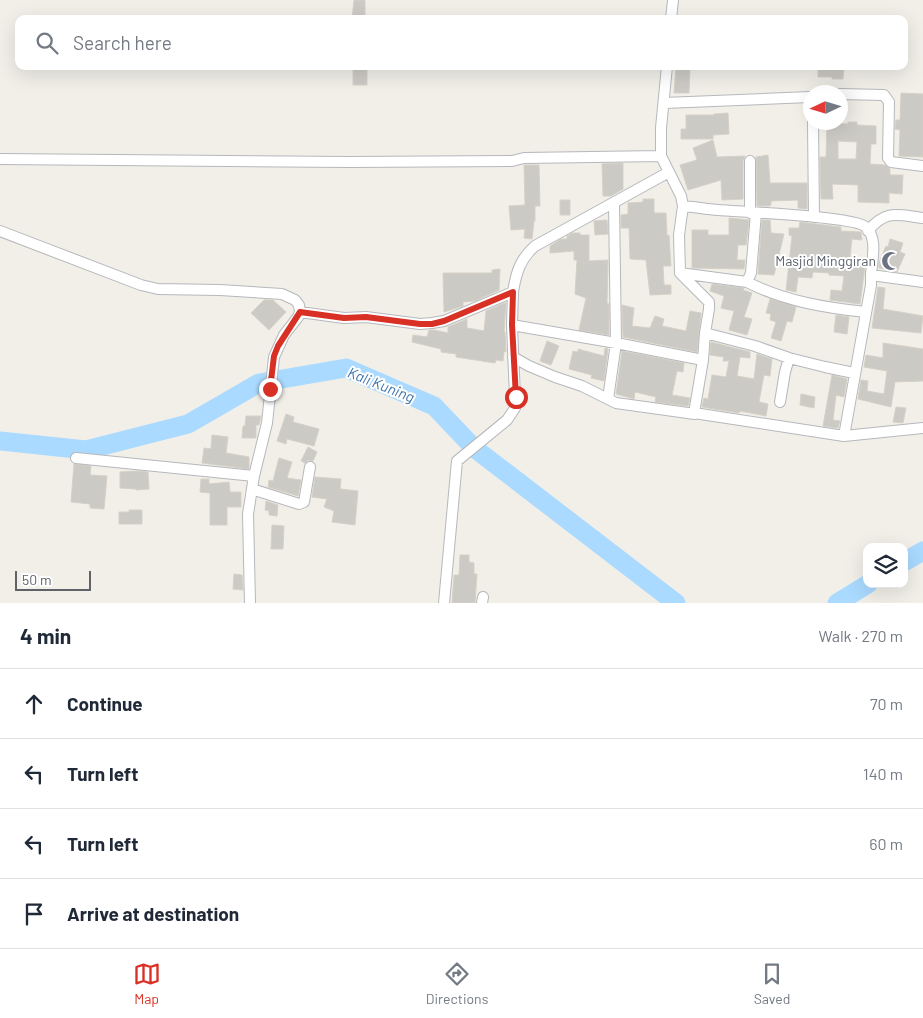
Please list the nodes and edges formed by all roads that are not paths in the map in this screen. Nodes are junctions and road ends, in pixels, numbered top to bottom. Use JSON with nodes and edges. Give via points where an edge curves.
{"nodes":[{"id":1,"x":672,"y":0,"type":"edge"},
{"id":2,"x":671,"y":15,"type":"edge"},
{"id":3,"x":667,"y":70,"type":"edge"},
{"id":4,"x":848,"y":94,"type":"edge"},
{"id":5,"x":803,"y":97,"type":"edge"},
{"id":6,"x":664,"y":103,"type":"junction"},
{"id":7,"x":813,"y":130,"type":"edge"},
{"id":8,"x":661,"y":156,"type":"junction"},
{"id":9,"x":0,"y":159,"type":"edge"},
{"id":10,"x":750,"y":161,"type":"dead end"},
{"id":11,"x":923,"y":166,"type":"edge"},
{"id":12,"x":668,"y":172,"type":"junction"},
{"id":13,"x":614,"y":203,"type":"junction"},
{"id":14,"x":683,"y":206,"type":"junction"},
{"id":15,"x":753,"y":213,"type":"junction"},
{"id":16,"x":814,"y":217,"type":"junction"},
{"id":17,"x":923,"y":218,"type":"edge"},
{"id":18,"x":0,"y":231,"type":"edge"},
{"id":19,"x":868,"y":231,"type":"junction"},
{"id":20,"x":680,"y":273,"type":"junction"},
{"id":21,"x":871,"y":275,"type":"junction"},
{"id":22,"x":747,"y":282,"type":"junction"},
{"id":23,"x":923,"y":282,"type":"edge"},
{"id":24,"x":513,"y":292,"type":"junction"},
{"id":25,"x":300,"y":312,"type":"junction"},
{"id":26,"x":866,"y":312,"type":"junction"},
{"id":27,"x":512,"y":325,"type":"junction"},
{"id":28,"x":705,"y":333,"type":"junction"},
{"id":29,"x":616,"y":342,"type":"junction"},
{"id":30,"x":513,"y":357,"type":"junction"},
{"id":31,"x":789,"y":358,"type":"junction"},
{"id":32,"x":703,"y":360,"type":"junction"},
{"id":33,"x":854,"y":373,"type":"junction"},
{"id":34,"x":608,"y":399,"type":"junction"},
{"id":35,"x":780,"y":402,"type":"dead end"},
{"id":36,"x":694,"y":414,"type":"junction"},
{"id":37,"x":923,"y":428,"type":"edge"},
{"id":38,"x":844,"y":436,"type":"junction"},
{"id":39,"x":76,"y":458,"type":"dead end"},
{"id":40,"x":310,"y":467,"type":"dead end"},
{"id":41,"x":254,"y":476,"type":"junction"},
{"id":42,"x":252,"y":489,"type":"junction"},
{"id":43,"x":250,"y":603,"type":"edge"},
{"id":44,"x":444,"y":603,"type":"edge"}],
"edges":[{"from":1,"to":2,"type":"street"},
{"from":3,"to":6,"type":"street"},
{"from":4,"to":11,"type":"street","via":[[884,95],[889,102],[888,158],[891,162]]},
{"from":5,"to":6,"type":"street"},
{"from":6,"to":8,"type":"street"},
{"from":7,"to":16,"type":"street"},
{"from":8,"to":9,"type":"street","via":[[349,162]]},
{"from":8,"to":12,"type":"street"},
{"from":10,"to":15,"type":"street"},
{"from":12,"to":13,"type":"street"},
{"from":12,"to":14,"type":"street"},
{"from":13,"to":24,"type":"street","via":[[528,251],[519,265]]},
{"from":13,"to":29,"type":"street"},
{"from":14,"to":15,"type":"street"},
{"from":14,"to":20,"type":"street"},
{"from":15,"to":16,"type":"street"},
{"from":15,"to":22,"type":"street"},
{"from":16,"to":19,"type":"street","via":[[859,223]]},
{"from":17,"to":19,"type":"street","via":[[894,214],[884,216]]},
{"from":18,"to":25,"type":"street","via":[[141,285],[158,289],[282,294],[295,300]]},
{"from":19,"to":21,"type":"street","via":[[873,238]]},
{"from":20,"to":22,"type":"street"},
{"from":20,"to":28,"type":"street","via":[[709,302]]},
{"from":21,"to":23,"type":"street"},
{"from":21,"to":26,"type":"street"},
{"from":22,"to":26,"type":"street","via":[[800,302]]},
{"from":24,"to":25,"type":"street","via":[[432,324]]},
{"from":24,"to":27,"type":"street"},
{"from":25,"to":41,"type":"street","via":[[274,356],[267,423]]},
{"from":26,"to":33,"type":"street"},
{"from":27,"to":29,"type":"street"},
{"from":27,"to":30,"type":"street"},
{"from":28,"to":31,"type":"street"},
{"from":28,"to":32,"type":"street"},
{"from":29,"to":32,"type":"street"},
{"from":29,"to":34,"type":"street"},
{"from":30,"to":34,"type":"street"},
{"from":30,"to":44,"type":"street","via":[[514,408],[507,420],[457,461]]},
{"from":31,"to":33,"type":"street"},
{"from":31,"to":35,"type":"street"},
{"from":32,"to":36,"type":"street"},
{"from":33,"to":38,"type":"street"},
{"from":34,"to":36,"type":"street","via":[[616,403]]},
{"from":36,"to":38,"type":"street"},
{"from":37,"to":38,"type":"street"},
{"from":39,"to":41,"type":"street"},
{"from":40,"to":42,"type":"street","via":[[304,502],[299,504]]},
{"from":41,"to":42,"type":"street"},
{"from":42,"to":43,"type":"street","via":[[248,514]]}]}
